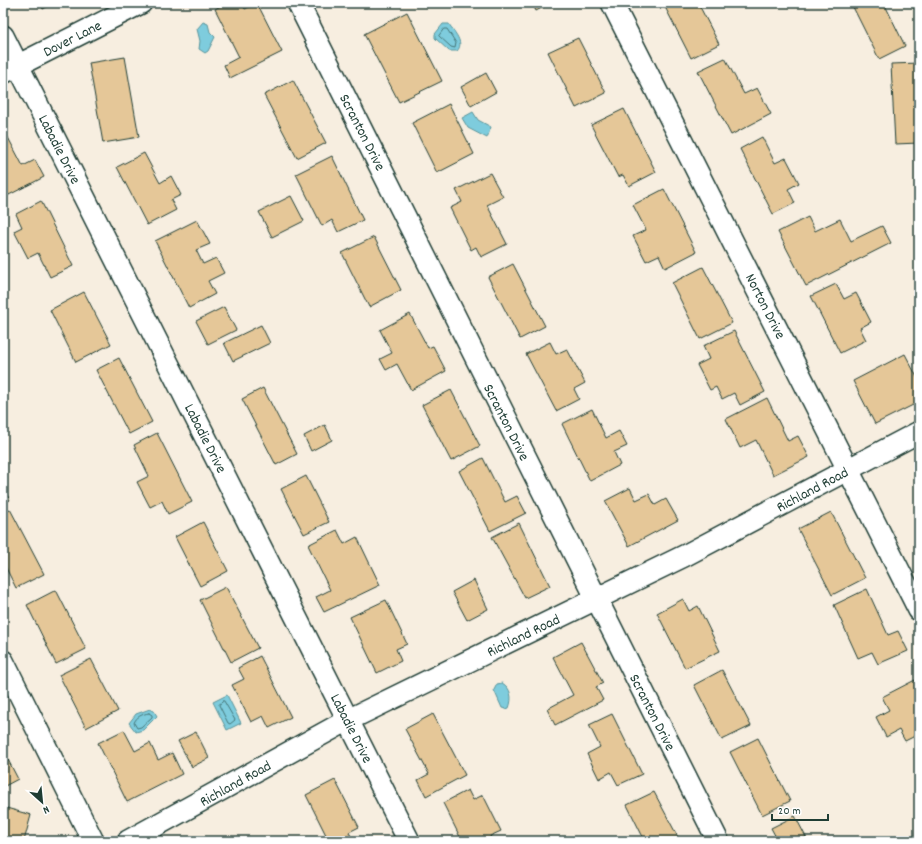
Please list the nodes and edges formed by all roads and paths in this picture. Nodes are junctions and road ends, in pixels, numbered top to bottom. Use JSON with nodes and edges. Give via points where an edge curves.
{"nodes":[{"id":1,"x":141,"y":3,"type":"edge"},
{"id":2,"x":298,"y":3,"type":"edge"},
{"id":3,"x":612,"y":3,"type":"edge"},
{"id":4,"x":3,"y":36,"type":"edge"},
{"id":5,"x":10,"y":69,"type":"edge"},
{"id":6,"x":919,"y":432,"type":"edge"},
{"id":7,"x":849,"y":469,"type":"junction"},
{"id":8,"x":596,"y":600,"type":"junction"},
{"id":9,"x":919,"y":610,"type":"edge"},
{"id":10,"x":3,"y":661,"type":"edge"},
{"id":11,"x":348,"y":720,"type":"junction"},
{"id":12,"x":94,"y":841,"type":"edge"},
{"id":13,"x":128,"y":841,"type":"edge"},
{"id":14,"x":409,"y":841,"type":"edge"},
{"id":15,"x":718,"y":841,"type":"edge"}],
"edges":[{"from":1,"to":5,"type":"street","name":"Dover Lane"},
{"from":2,"to":8,"type":"street","name":"Scranton Drive"},
{"from":3,"to":7,"type":"street","name":"Norton Drive"},
{"from":4,"to":5,"type":"street","name":"Labadie Drive"},
{"from":5,"to":11,"type":"street","name":"Labadie Drive"},
{"from":6,"to":7,"type":"street","name":"Richland Road"},
{"from":7,"to":8,"type":"street","name":"Richland Road"},
{"from":7,"to":9,"type":"street","name":"Norton Drive"},
{"from":8,"to":11,"type":"street","name":"Richland Road"},
{"from":8,"to":15,"type":"street","name":"Scranton Drive"},
{"from":10,"to":12,"type":"street"},
{"from":11,"to":13,"type":"street","name":"Richland Road"},
{"from":11,"to":14,"type":"street","name":"Labadie Drive"}]}
